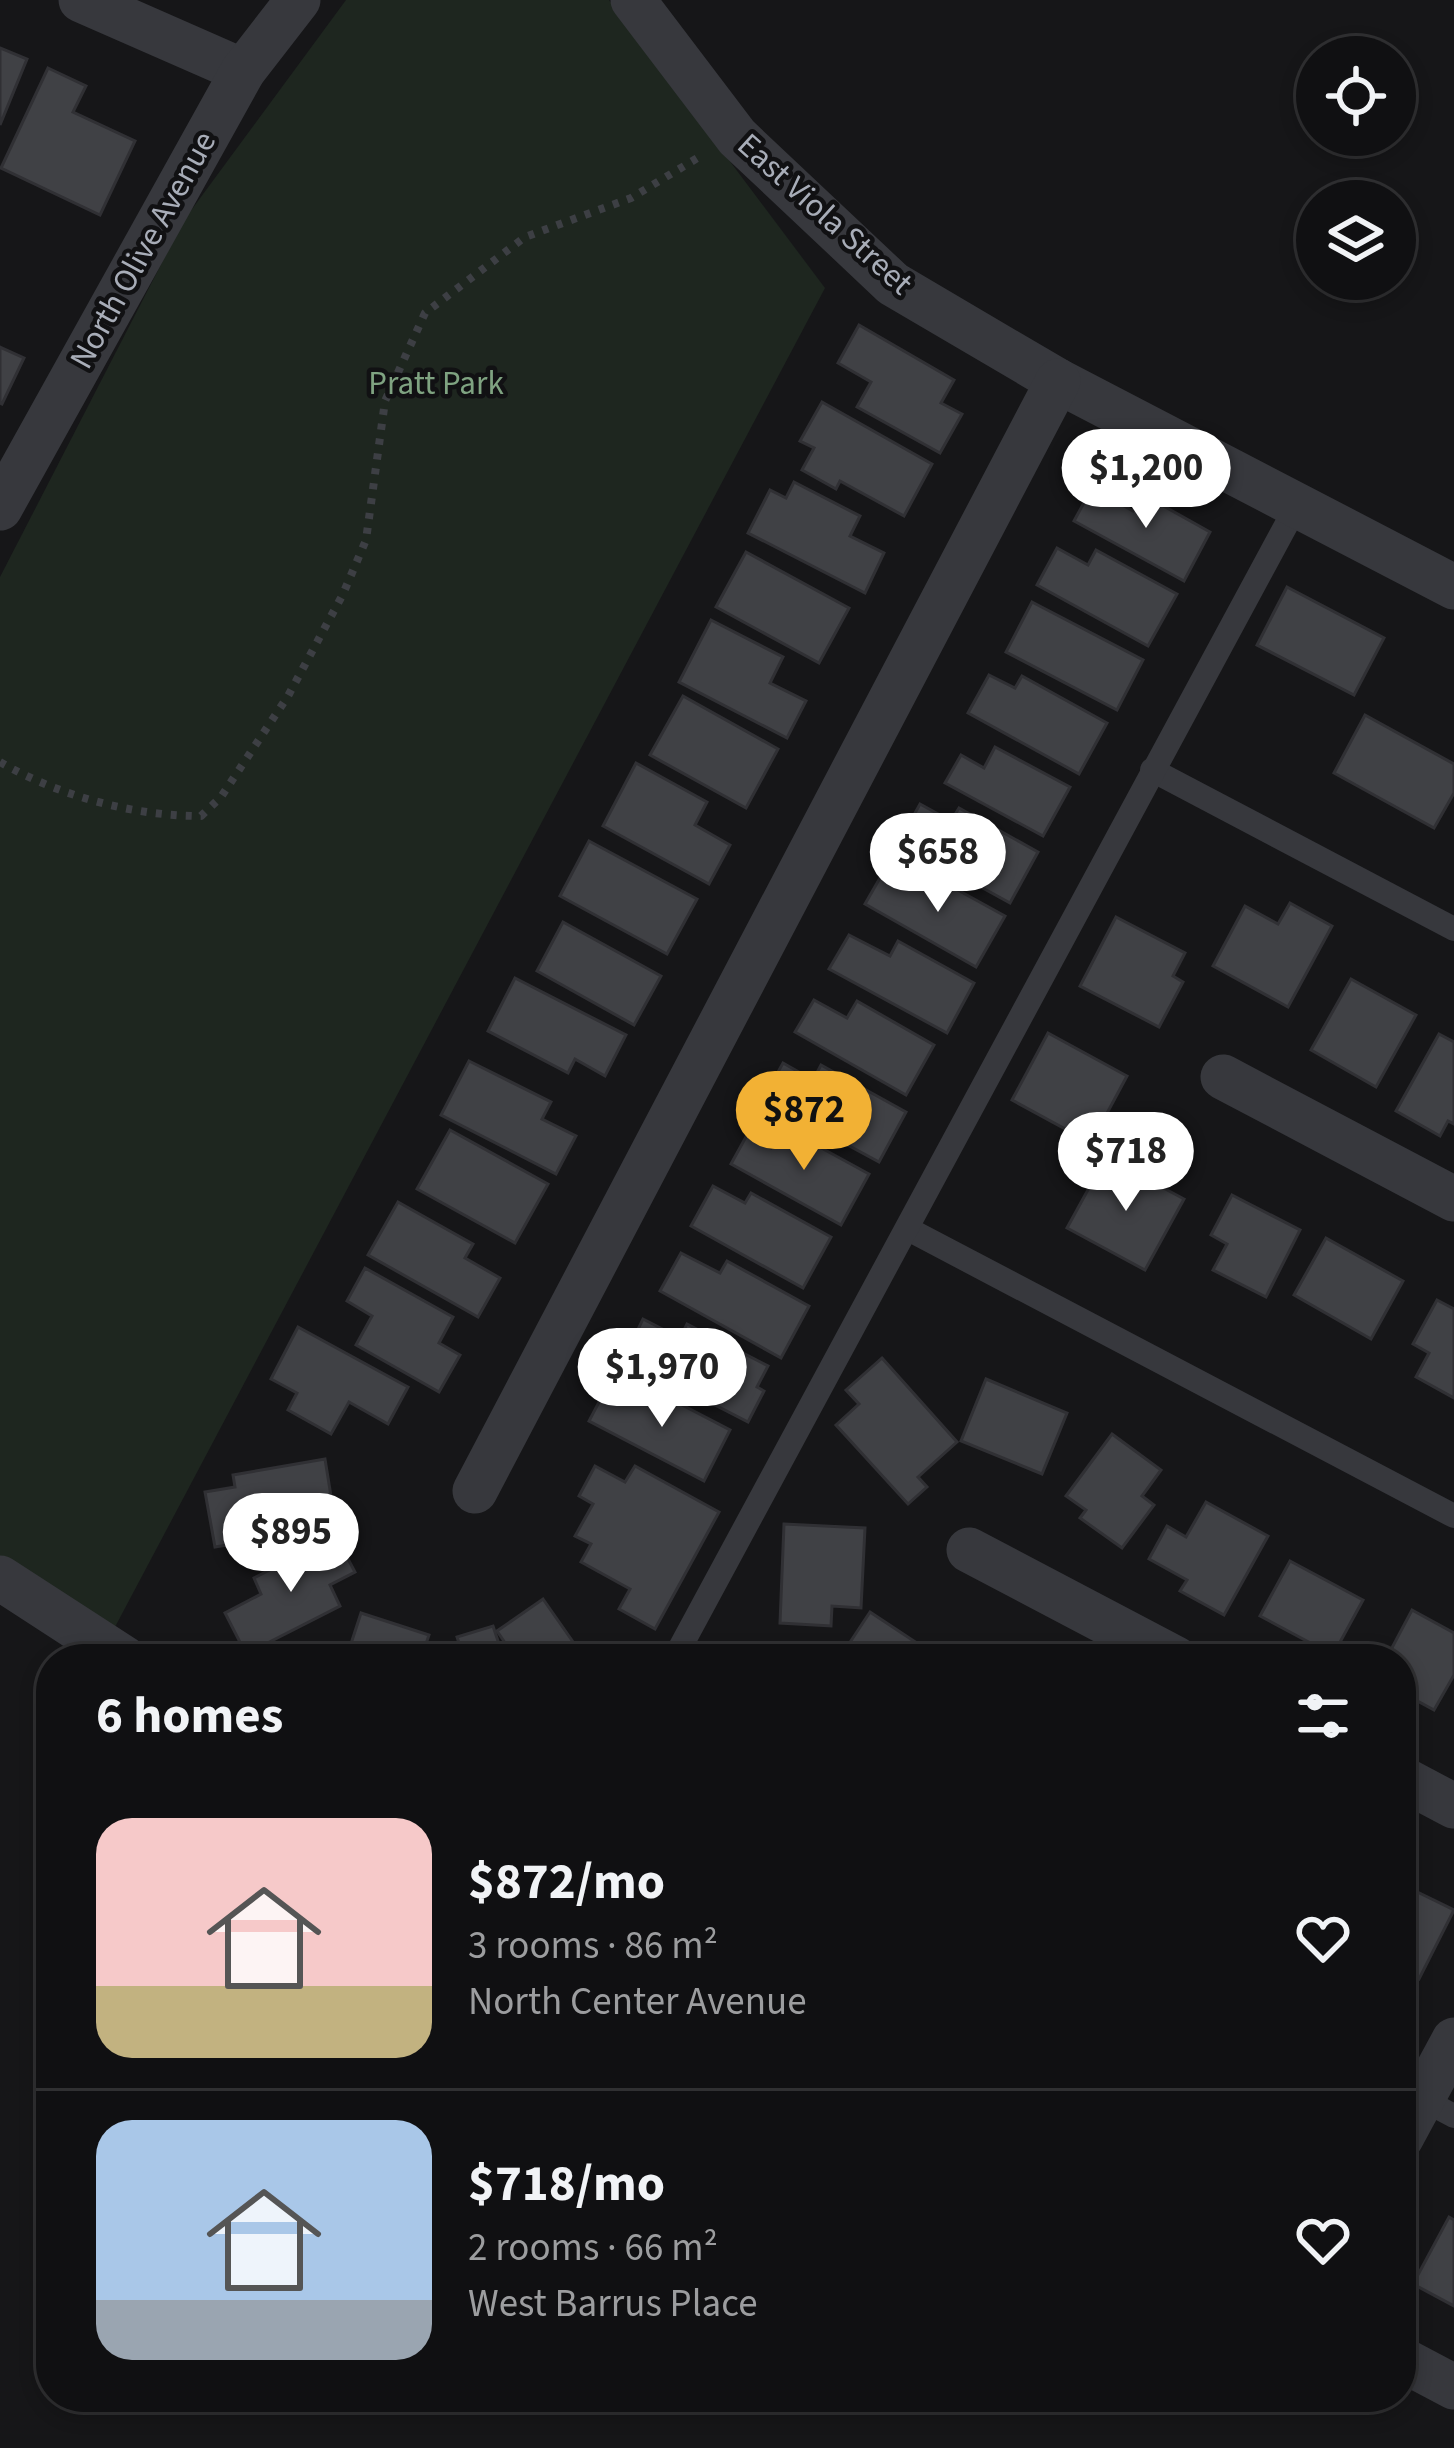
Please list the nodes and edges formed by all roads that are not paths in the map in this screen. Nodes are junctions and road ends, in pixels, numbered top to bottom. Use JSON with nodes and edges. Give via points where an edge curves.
{"nodes":[{"id":1,"x":81,"y":0,"type":"edge"},
{"id":2,"x":298,"y":0,"type":"edge"},
{"id":3,"x":633,"y":0,"type":"edge"},
{"id":4,"x":243,"y":71,"type":"junction"},
{"id":5,"x":1058,"y":381,"type":"junction"},
{"id":6,"x":3,"y":497,"type":"edge"},
{"id":7,"x":1297,"y":506,"type":"junction"},
{"id":8,"x":1454,"y":587,"type":"edge"},
{"id":9,"x":1152,"y":770,"type":"junction"},
{"id":10,"x":1454,"y":929,"type":"edge"},
{"id":11,"x":1222,"y":1077,"type":"dead end"},
{"id":12,"x":1454,"y":1199,"type":"edge"},
{"id":13,"x":908,"y":1229,"type":"junction"},
{"id":14,"x":475,"y":1491,"type":"dead end"},
{"id":15,"x":1454,"y":1516,"type":"edge"},
{"id":16,"x":969,"y":1550,"type":"dead end"},
{"id":17,"x":0,"y":1578,"type":"edge"},
{"id":18,"x":102,"y":1644,"type":"edge"},
{"id":19,"x":682,"y":1644,"type":"edge"},
{"id":20,"x":1148,"y":1644,"type":"edge"},
{"id":21,"x":1416,"y":1786,"type":"edge"},
{"id":22,"x":1454,"y":1806,"type":"edge"},
{"id":23,"x":1454,"y":2040,"type":"edge"},
{"id":24,"x":1420,"y":2110,"type":"edge"},
{"id":25,"x":1416,"y":2367,"type":"edge"},
{"id":26,"x":1454,"y":2387,"type":"edge"}],
"edges":[{"from":1,"to":4,"type":"street"},
{"from":2,"to":4,"type":"street","name":"North Olive Avenue"},
{"from":3,"to":5,"type":"street","name":"East Viola Street","via":[[730,128],[893,284]]},
{"from":4,"to":6,"type":"street","name":"North Olive Avenue"},
{"from":5,"to":7,"type":"street","name":"East Viola Street"},
{"from":5,"to":14,"type":"street"},
{"from":7,"to":8,"type":"street","name":"East Viola Street"},
{"from":7,"to":9,"type":"lane"},
{"from":9,"to":10,"type":"lane"},
{"from":9,"to":13,"type":"lane"},
{"from":11,"to":12,"type":"street"},
{"from":13,"to":15,"type":"lane"},
{"from":13,"to":19,"type":"lane"},
{"from":16,"to":20,"type":"street"},
{"from":17,"to":18,"type":"street"},
{"from":21,"to":22,"type":"street"},
{"from":23,"to":24,"type":"street"},
{"from":25,"to":26,"type":"street"}]}
